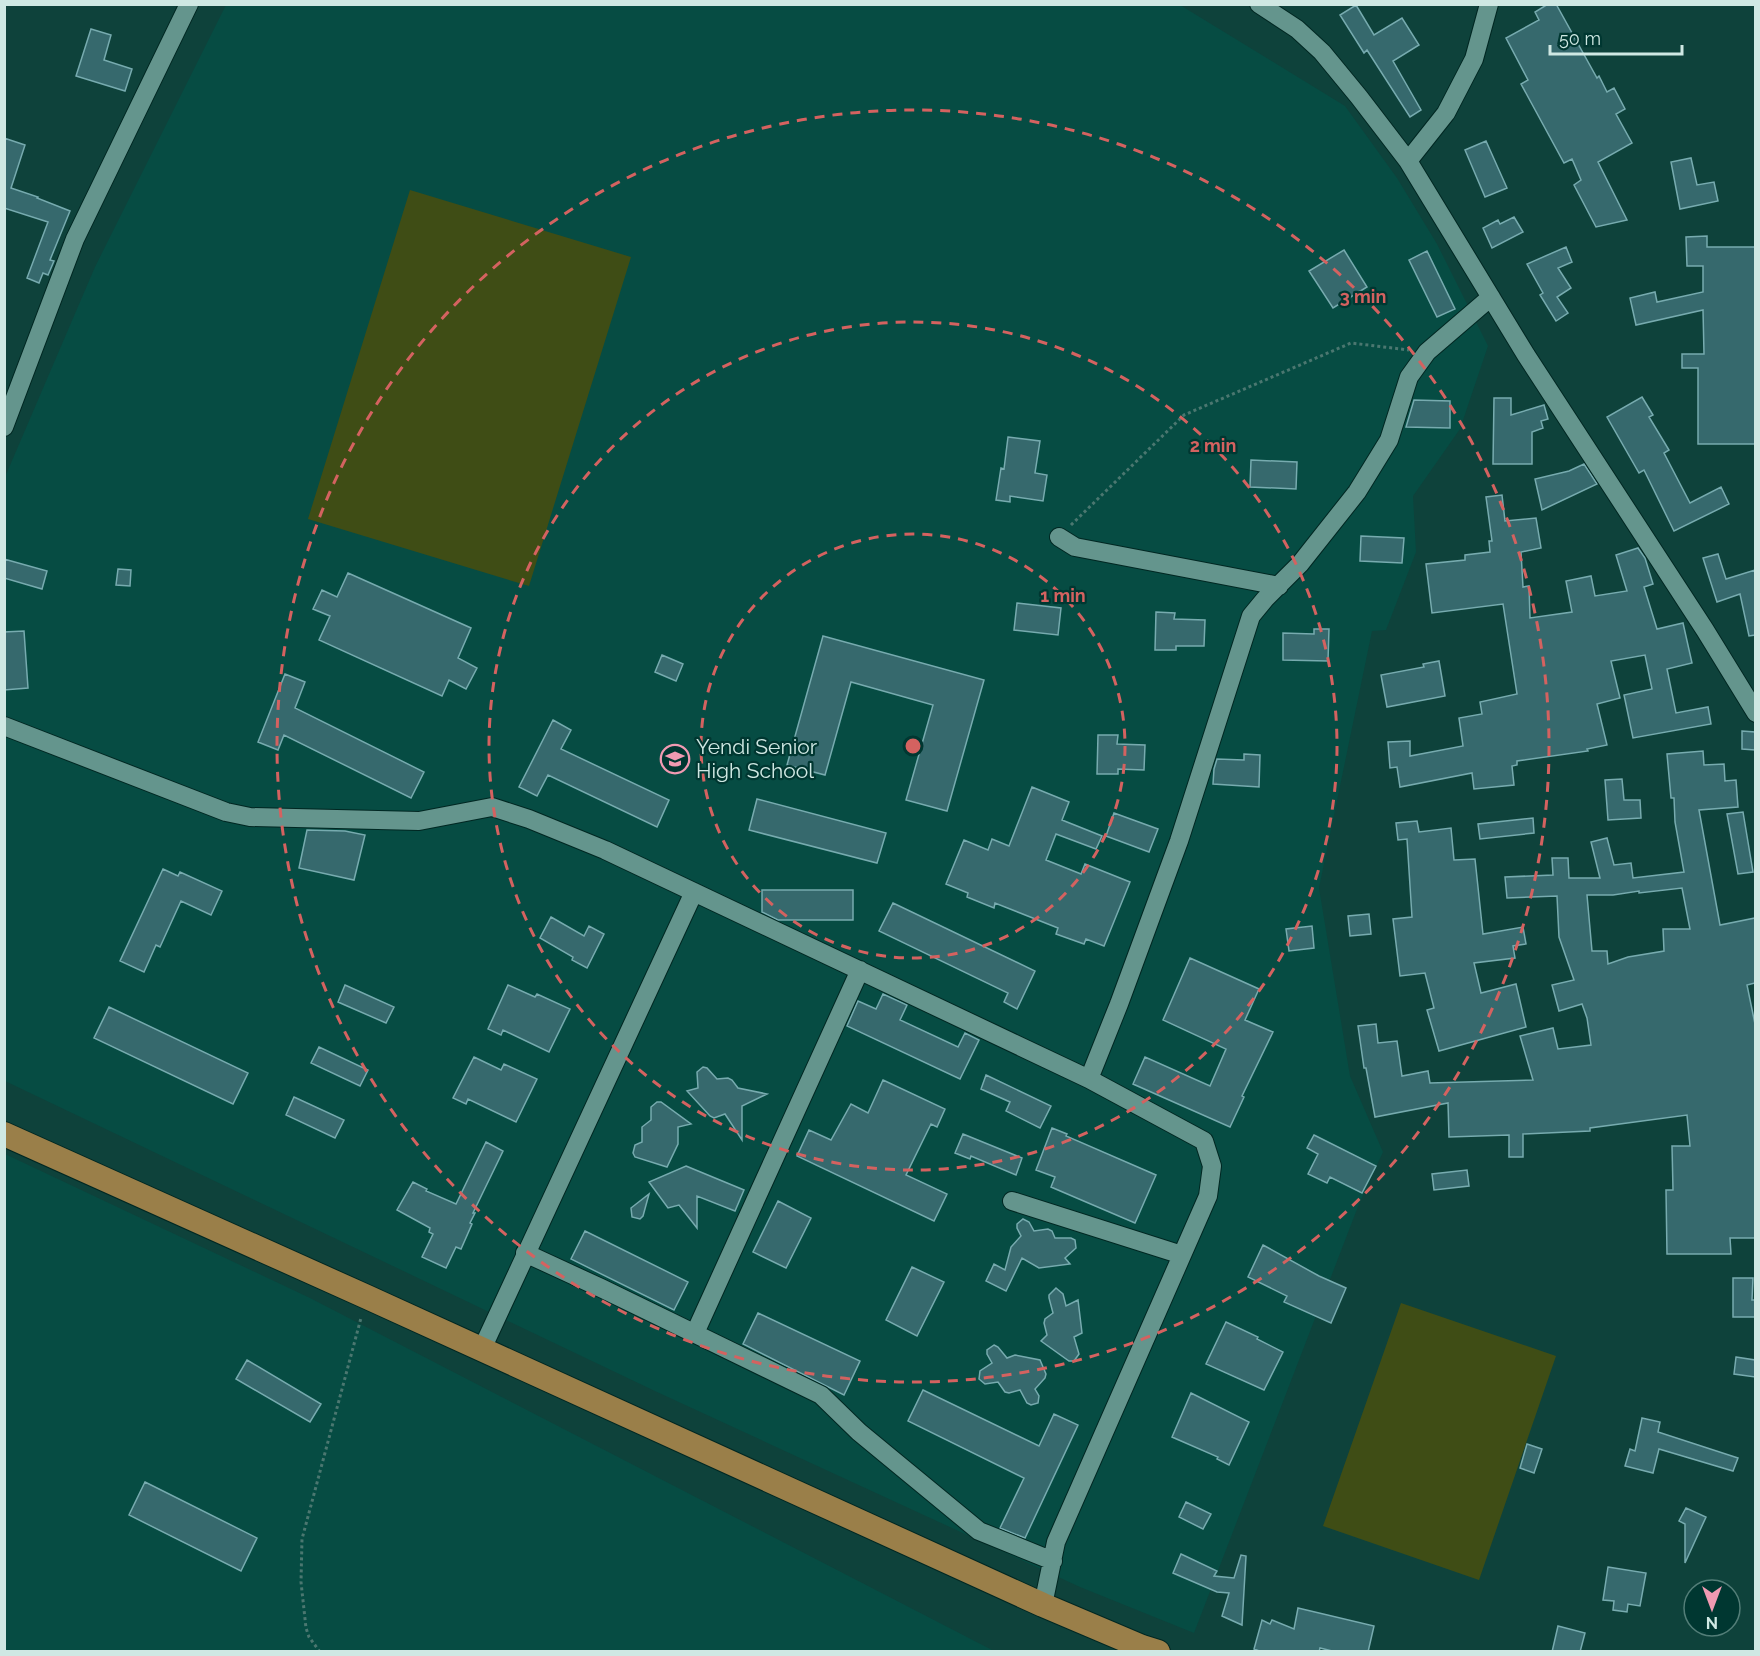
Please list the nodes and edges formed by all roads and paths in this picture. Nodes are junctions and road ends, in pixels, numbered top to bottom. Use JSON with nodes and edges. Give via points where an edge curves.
{"nodes":[{"id":1,"x":189,"y":4,"type":"edge"},
{"id":2,"x":1259,"y":4,"type":"edge"},
{"id":3,"x":1489,"y":4,"type":"edge"},
{"id":4,"x":1408,"y":161,"type":"junction"},
{"id":5,"x":1491,"y":297,"type":"junction"},
{"id":6,"x":1427,"y":352,"type":"junction"},
{"id":7,"x":4,"y":427,"type":"edge"},
{"id":8,"x":1059,"y":537,"type":"joint"},
{"id":9,"x":1279,"y":586,"type":"junction"},
{"id":10,"x":1755,"y":713,"type":"edge"},
{"id":11,"x":4,"y":726,"type":"edge"},
{"id":12,"x":694,"y":892,"type":"junction"},
{"id":13,"x":860,"y":970,"type":"junction"},
{"id":14,"x":1089,"y":1079,"type":"junction"},
{"id":15,"x":4,"y":1134,"type":"edge"},
{"id":16,"x":1012,"y":1201,"type":"dead end"},
{"id":17,"x":525,"y":1253,"type":"junction"},
{"id":18,"x":1182,"y":1255,"type":"junction"},
{"id":19,"x":367,"y":1297,"type":"junction"},
{"id":20,"x":695,"y":1333,"type":"junction"},
{"id":21,"x":482,"y":1349,"type":"junction"},
{"id":22,"x":1053,"y":1561,"type":"junction"},
{"id":23,"x":1043,"y":1605,"type":"junction"},
{"id":24,"x":320,"y":1652,"type":"edge"},
{"id":25,"x":1158,"y":1652,"type":"edge"}],
"edges":[{"from":1,"to":7,"type":"street","via":[[75,239]]},
{"from":2,"to":4,"type":"street","via":[[1297,29],[1322,52]]},
{"from":3,"to":4,"type":"street","via":[[1470,68],[1446,113]]},
{"from":4,"to":5,"type":"street"},
{"from":5,"to":6,"type":"street"},
{"from":5,"to":10,"type":"street"},
{"from":6,"to":8,"type":"path","via":[[1351,343],[1184,415]]},
{"from":6,"to":9,"type":"street","via":[[1409,377],[1389,440],[1357,492]]},
{"from":8,"to":9,"type":"street","via":[[1075,547]]},
{"from":9,"to":14,"type":"street","via":[[1251,616],[1179,841]]},
{"from":11,"to":12,"type":"street","via":[[226,812],[250,817],[419,821],[492,807],[605,850]]},
{"from":12,"to":13,"type":"street"},
{"from":12,"to":17,"type":"street"},
{"from":13,"to":14,"type":"street"},
{"from":13,"to":20,"type":"street"},
{"from":14,"to":18,"type":"street","via":[[1204,1141],[1212,1166],[1208,1197]]},
{"from":15,"to":19,"type":"main road"},
{"from":16,"to":18,"type":"street"},
{"from":17,"to":20,"type":"street"},
{"from":17,"to":21,"type":"street"},
{"from":18,"to":22,"type":"street","via":[[1067,1514]]},
{"from":19,"to":21,"type":"main road"},
{"from":19,"to":24,"type":"path","via":[[302,1539],[306,1628]]},
{"from":20,"to":22,"type":"street","via":[[821,1395],[859,1432],[979,1531]]},
{"from":21,"to":23,"type":"main road"},
{"from":22,"to":23,"type":"street"},
{"from":23,"to":25,"type":"main road"}]}
